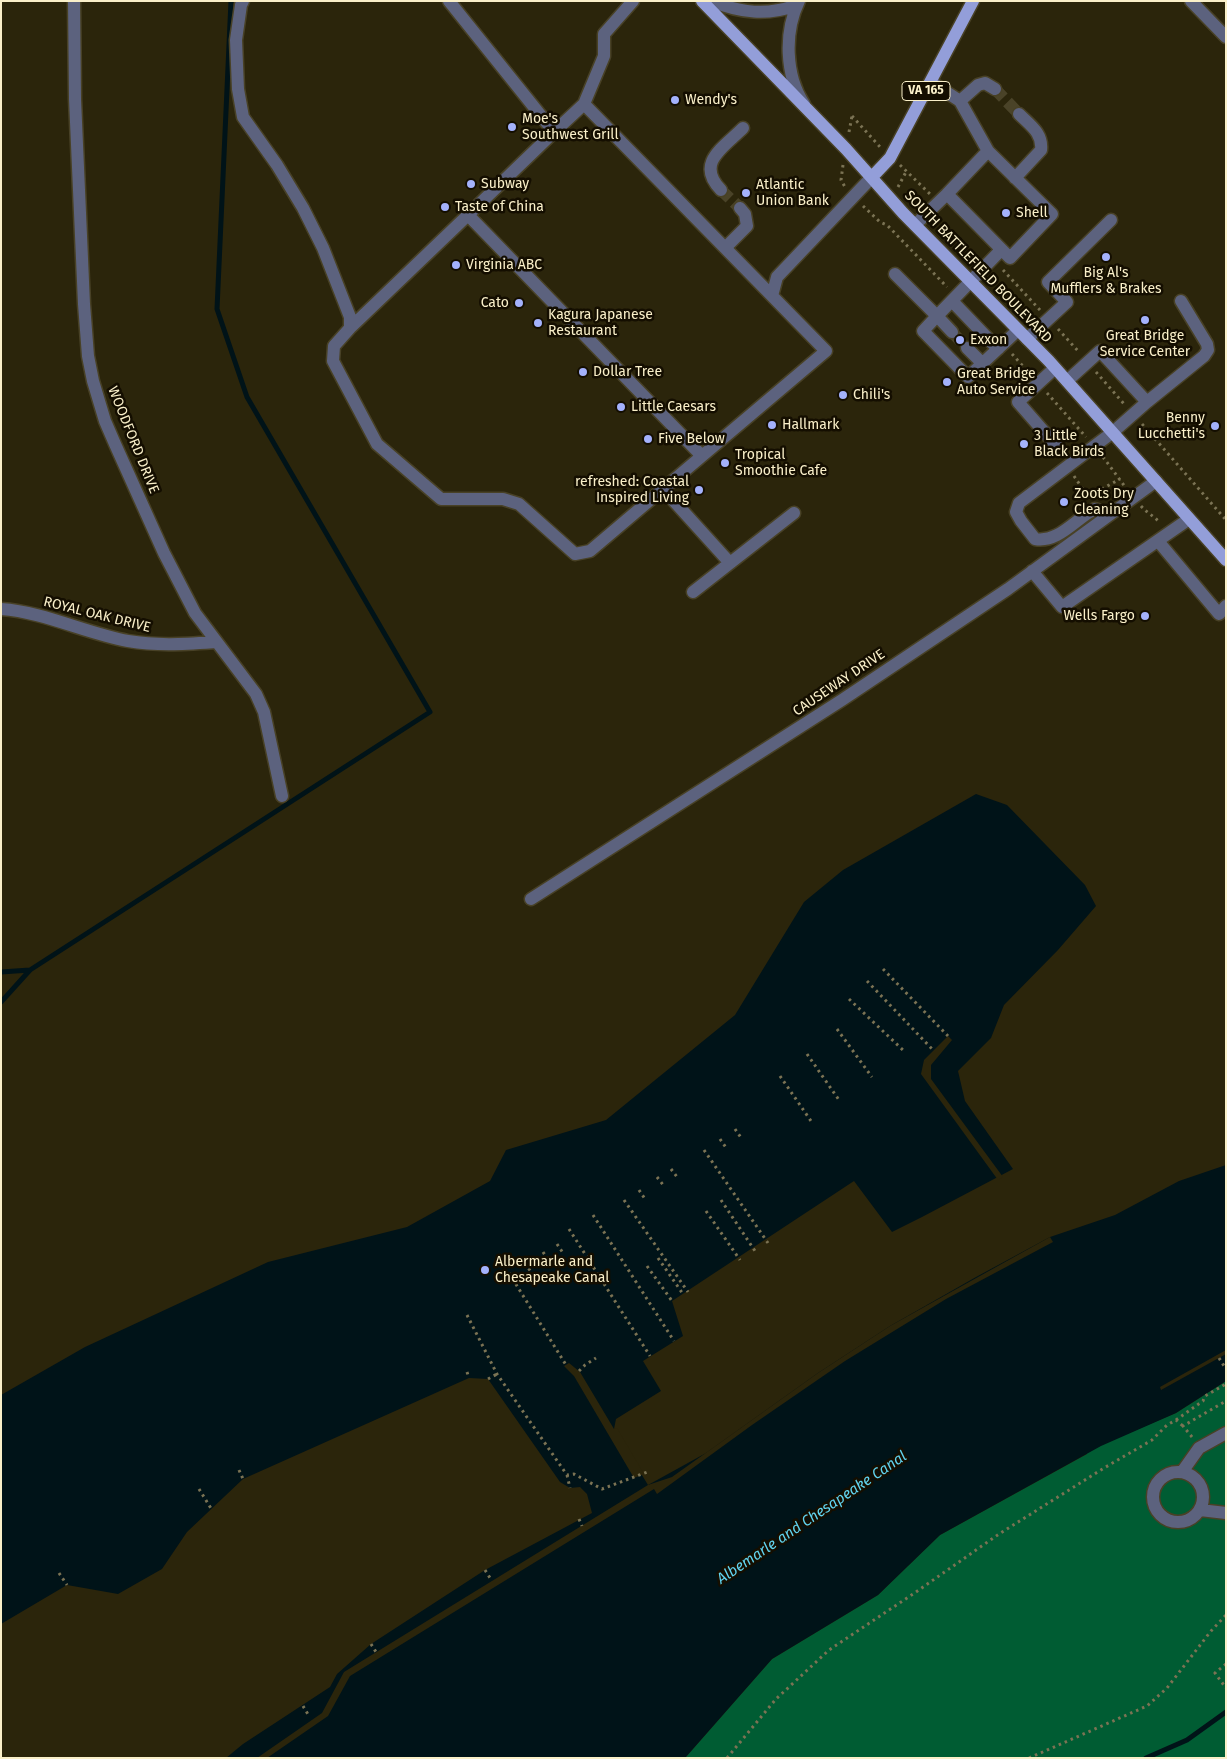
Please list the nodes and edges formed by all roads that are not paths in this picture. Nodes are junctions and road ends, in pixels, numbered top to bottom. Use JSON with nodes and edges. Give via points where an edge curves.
{"nodes":[{"id":1,"x":74,"y":1,"type":"edge"},
{"id":2,"x":243,"y":1,"type":"edge"},
{"id":3,"x":449,"y":1,"type":"edge"},
{"id":4,"x":702,"y":1,"type":"edge"},
{"id":5,"x":711,"y":1,"type":"edge"},
{"id":6,"x":973,"y":1,"type":"edge"},
{"id":7,"x":1191,"y":1,"type":"edge"},
{"id":8,"x":630,"y":2,"type":"edge"},
{"id":9,"x":798,"y":3,"type":"edge"},
{"id":10,"x":1226,"y":37,"type":"edge"},
{"id":11,"x":931,"y":82,"type":"junction"},
{"id":12,"x":995,"y":89,"type":"dead end"},
{"id":13,"x":960,"y":100,"type":"junction"},
{"id":14,"x":584,"y":104,"type":"junction"},
{"id":15,"x":810,"y":113,"type":"junction"},
{"id":16,"x":1019,"y":114,"type":"tunnel mouth"},
{"id":17,"x":742,"y":128,"type":"dead end"},
{"id":18,"x":554,"y":132,"type":"junction"},
{"id":19,"x":988,"y":151,"type":"junction"},
{"id":20,"x":872,"y":177,"type":"junction"},
{"id":21,"x":1015,"y":178,"type":"junction"},
{"id":22,"x":721,"y":190,"type":"tunnel mouth"},
{"id":23,"x":943,"y":198,"type":"junction"},
{"id":24,"x":740,"y":208,"type":"tunnel mouth"},
{"id":25,"x":468,"y":215,"type":"junction"},
{"id":26,"x":1112,"y":220,"type":"dead end"},
{"id":27,"x":915,"y":226,"type":"junction"},
{"id":28,"x":725,"y":248,"type":"junction"},
{"id":29,"x":997,"y":254,"type":"junction"},
{"id":30,"x":895,"y":274,"type":"dead end"},
{"id":31,"x":971,"y":282,"type":"junction"},
{"id":32,"x":772,"y":296,"type":"junction"},
{"id":33,"x":954,"y":299,"type":"junction"},
{"id":34,"x":1181,"y":301,"type":"dead end"},
{"id":35,"x":937,"y":316,"type":"junction"},
{"id":36,"x":350,"y":328,"type":"junction"},
{"id":37,"x":1018,"y":330,"type":"junction"},
{"id":38,"x":952,"y":332,"type":"tunnel mouth"},
{"id":39,"x":1027,"y":339,"type":"junction"},
{"id":40,"x":1000,"y":347,"type":"junction"},
{"id":41,"x":967,"y":348,"type":"tunnel mouth"},
{"id":42,"x":982,"y":364,"type":"junction"},
{"id":43,"x":1055,"y":368,"type":"junction"},
{"id":44,"x":1067,"y":381,"type":"junction"},
{"id":45,"x":1146,"y":402,"type":"junction"},
{"id":46,"x":1113,"y":432,"type":"junction"},
{"id":47,"x":1060,"y":450,"type":"dead end"},
{"id":48,"x":702,"y":456,"type":"junction"},
{"id":49,"x":1156,"y":481,"type":"junction"},
{"id":50,"x":663,"y":489,"type":"junction"},
{"id":51,"x":794,"y":513,"type":"dead end"},
{"id":52,"x":1106,"y":518,"type":"junction"},
{"id":53,"x":1189,"y":519,"type":"junction"},
{"id":54,"x":1158,"y":541,"type":"junction"},
{"id":55,"x":1226,"y":560,"type":"edge"},
{"id":56,"x":730,"y":563,"type":"junction"},
{"id":57,"x":1032,"y":571,"type":"junction"},
{"id":58,"x":693,"y":592,"type":"dead end"},
{"id":59,"x":1,"y":609,"type":"edge"},
{"id":60,"x":1222,"y":610,"type":"edge"},
{"id":61,"x":216,"y":642,"type":"junction"},
{"id":62,"x":282,"y":796,"type":"dead end"},
{"id":63,"x":531,"y":899,"type":"dead end"},
{"id":64,"x":1226,"y":1433,"type":"edge"},
{"id":65,"x":1182,"y":1472,"type":"junction"},
{"id":66,"x":1200,"y":1510,"type":"junction"},
{"id":67,"x":1226,"y":1513,"type":"edge"}],
"edges":[{"from":1,"to":61,"type":"street","name":"WOODFORD DRIVE","via":[[84,304],[93,381],[112,436],[164,553],[195,613]]},
{"from":2,"to":36,"type":"street","via":[[236,40],[243,117],[277,165],[311,224],[350,316]]},
{"from":3,"to":18,"type":"street"},
{"from":4,"to":15,"type":"main road","name":"SOUTH BATTLEFIELD BOULEVARD"},
{"from":5,"to":9,"type":"street","via":[[756,13],[784,10]]},
{"from":6,"to":11,"type":"main road","number":"VA 165"},
{"from":7,"to":10,"type":"street"},
{"from":8,"to":14,"type":"street","via":[[604,34],[604,56]]},
{"from":9,"to":15,"type":"street","via":[[789,29],[788,54],[800,98]]},
{"from":11,"to":13,"type":"street"},
{"from":11,"to":20,"type":"main road","number":"VA 165","via":[[890,158]]},
{"from":12,"to":13,"type":"street","via":[[985,83],[978,85]]},
{"from":13,"to":19,"type":"street"},
{"from":14,"to":18,"type":"street"},
{"from":14,"to":28,"type":"street"},
{"from":15,"to":20,"type":"main road","name":"SOUTH BATTLEFIELD BOULEVARD"},
{"from":16,"to":21,"type":"street","via":[[1038,133],[1042,144],[1041,150]]},
{"from":17,"to":22,"type":"street","via":[[711,160],[709,171]]},
{"from":18,"to":25,"type":"street"},
{"from":19,"to":21,"type":"street"},
{"from":19,"to":23,"type":"street"},
{"from":20,"to":27,"type":"main road","name":"SOUTH BATTLEFIELD BOULEVARD"},
{"from":20,"to":32,"type":"street","via":[[777,278]]},
{"from":21,"to":29,"type":"street","via":[[1052,214],[1010,258]]},
{"from":23,"to":27,"type":"street"},
{"from":23,"to":29,"type":"street"},
{"from":24,"to":28,"type":"street","via":[[748,226]]},
{"from":25,"to":36,"type":"street"},
{"from":25,"to":48,"type":"street"},
{"from":26,"to":39,"type":"street","via":[[1048,282],[1067,302]]},
{"from":27,"to":31,"type":"main road","name":"SOUTH BATTLEFIELD BOULEVARD"},
{"from":28,"to":32,"type":"street"},
{"from":29,"to":31,"type":"street"},
{"from":30,"to":35,"type":"street"},
{"from":31,"to":33,"type":"street"},
{"from":31,"to":37,"type":"main road","name":"SOUTH BATTLEFIELD BOULEVARD"},
{"from":32,"to":48,"type":"street","via":[[826,350]]},
{"from":33,"to":35,"type":"street"},
{"from":33,"to":40,"type":"street"},
{"from":34,"to":45,"type":"street","via":[[1208,350]]},
{"from":35,"to":38,"type":"street"},
{"from":35,"to":42,"type":"street","via":[[922,331],[968,377]]},
{"from":36,"to":50,"type":"street","via":[[334,346],[332,361],[377,444],[441,500],[503,500],[519,504],[575,554],[590,551]]},
{"from":37,"to":39,"type":"main road","name":"SOUTH BATTLEFIELD BOULEVARD"},
{"from":37,"to":40,"type":"street"},
{"from":39,"to":43,"type":"main road","name":"SOUTH BATTLEFIELD BOULEVARD"},
{"from":40,"to":42,"type":"street"},
{"from":41,"to":42,"type":"street"},
{"from":43,"to":44,"type":"main road","name":"SOUTH BATTLEFIELD BOULEVARD"},
{"from":43,"to":47,"type":"street","via":[[1018,402]]},
{"from":44,"to":45,"type":"street","via":[[1100,351]]},
{"from":44,"to":46,"type":"main road","name":"SOUTH BATTLEFIELD BOULEVARD"},
{"from":45,"to":46,"type":"street"},
{"from":46,"to":49,"type":"main road","name":"SOUTH BATTLEFIELD BOULEVARD"},
{"from":46,"to":52,"type":"street","via":[[1019,503],[1016,512],[1035,539],[1044,540],[1055,537],[1096,509]]},
{"from":48,"to":50,"type":"street"},
{"from":49,"to":52,"type":"street","name":"CAUSEWAY DRIVE"},
{"from":49,"to":53,"type":"main road","name":"SOUTH BATTLEFIELD BOULEVARD"},
{"from":50,"to":56,"type":"street"},
{"from":51,"to":56,"type":"street"},
{"from":52,"to":57,"type":"street","name":"CAUSEWAY DRIVE"},
{"from":53,"to":54,"type":"street"},
{"from":53,"to":55,"type":"main road","name":"SOUTH BATTLEFIELD BOULEVARD"},
{"from":54,"to":57,"type":"street","via":[[1062,607]]},
{"from":54,"to":60,"type":"street"},
{"from":56,"to":58,"type":"street"},
{"from":57,"to":63,"type":"street","name":"CAUSEWAY DRIVE","via":[[842,700]]},
{"from":59,"to":61,"type":"street","name":"ROYAL OAK DRIVE","via":[[154,645]]},
{"from":61,"to":62,"type":"street","name":"WOODFORD DRIVE","via":[[256,694],[264,712]]},
{"from":64,"to":65,"type":"street","via":[[1199,1448]]},
{"from":65,"to":66,"type":"street","via":[[1195,1478],[1200,1485],[1203,1501]]},
{"from":65,"to":66,"type":"street","via":[[1167,1474],[1155,1486],[1153,1502],[1156,1510],[1169,1521],[1178,1522],[1194,1517]]},
{"from":66,"to":67,"type":"street"}]}
